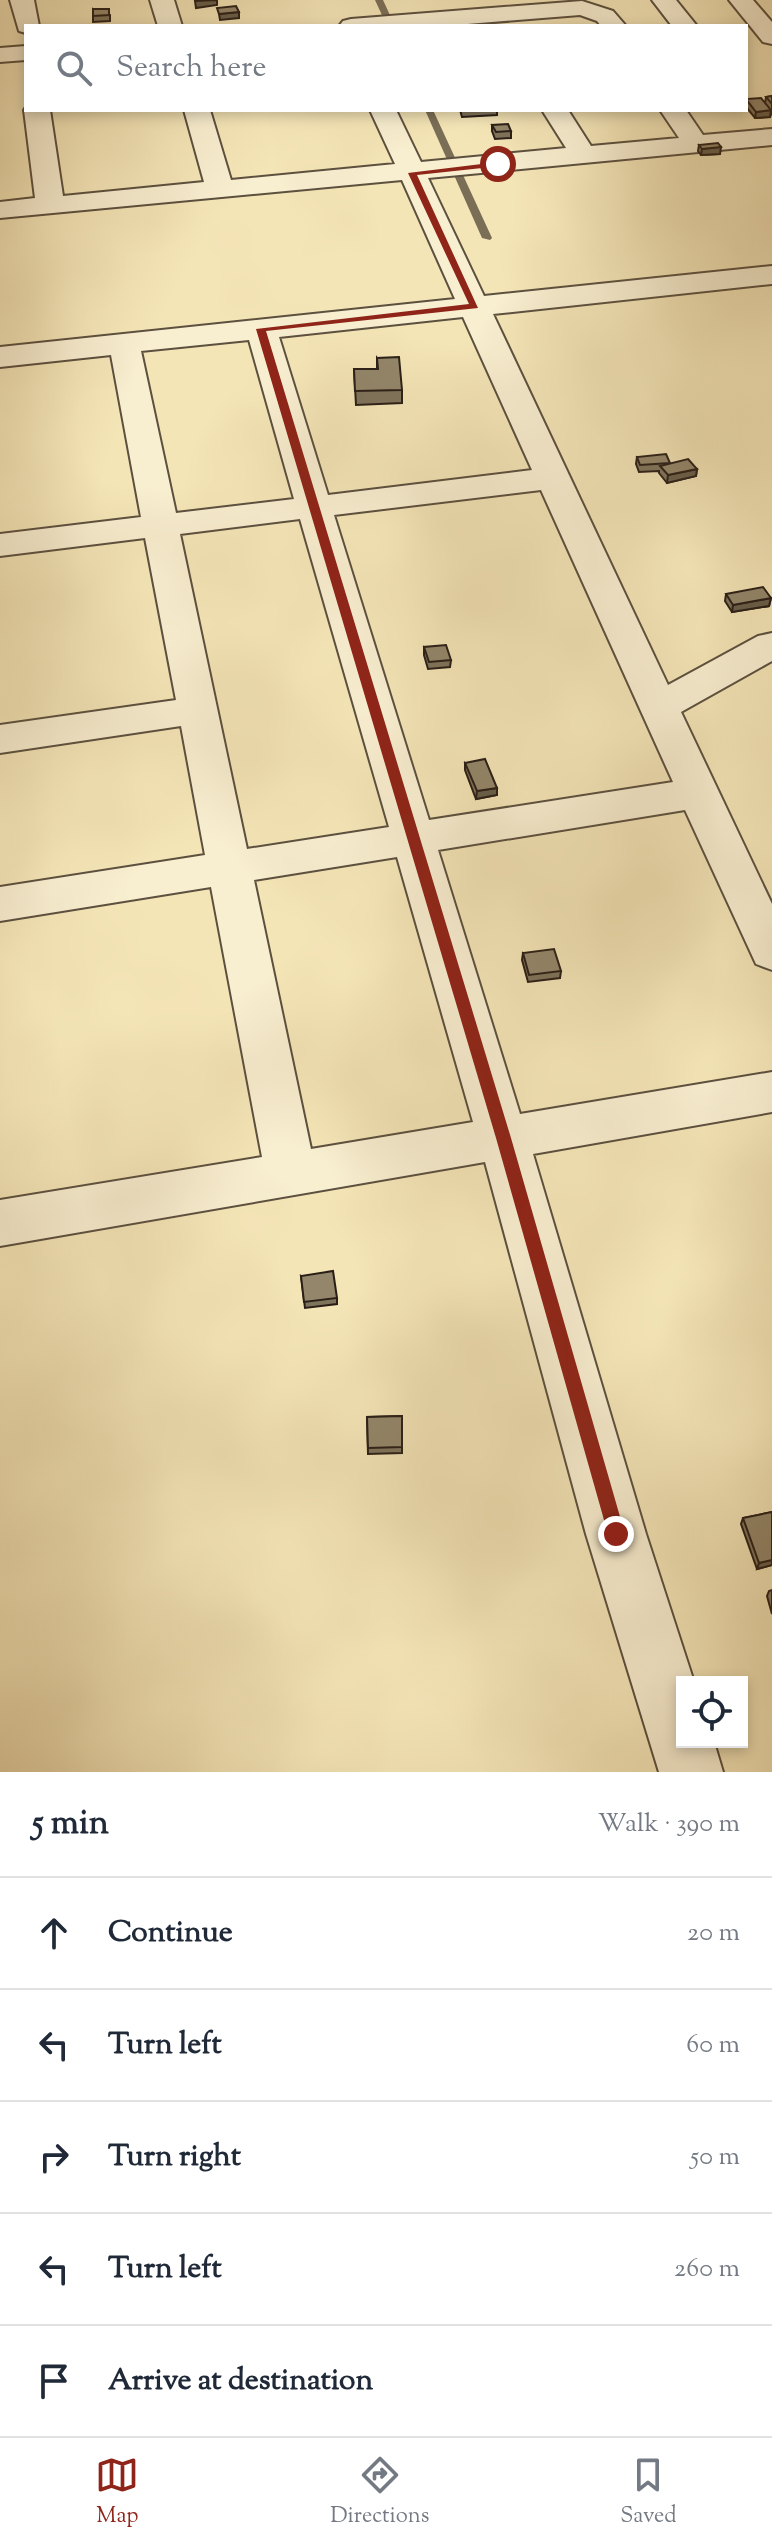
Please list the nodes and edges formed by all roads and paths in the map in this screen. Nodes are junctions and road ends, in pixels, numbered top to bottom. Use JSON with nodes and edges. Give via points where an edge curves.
{"nodes":[{"id":1,"x":22,"y":0,"type":"edge"},
{"id":2,"x":162,"y":0,"type":"edge"},
{"id":3,"x":664,"y":0,"type":"edge"},
{"id":4,"x":741,"y":0,"type":"edge"},
{"id":5,"x":345,"y":22,"type":"edge"},
{"id":6,"x":27,"y":24,"type":"edge"},
{"id":7,"x":169,"y":24,"type":"edge"},
{"id":8,"x":612,"y":24,"type":"edge"},
{"id":9,"x":683,"y":24,"type":"edge"},
{"id":10,"x":772,"y":37,"type":"edge"},
{"id":11,"x":772,"y":43,"type":"edge"},
{"id":12,"x":748,"y":48,"type":"edge"},
{"id":13,"x":24,"y":53,"type":"edge"},
{"id":14,"x":0,"y":55,"type":"edge"},
{"id":15,"x":31,"y":112,"type":"edge"},
{"id":16,"x":198,"y":112,"type":"edge"},
{"id":17,"x":384,"y":112,"type":"edge"},
{"id":18,"x":556,"y":112,"type":"edge"},
{"id":19,"x":674,"y":112,"type":"edge"},
{"id":20,"x":772,"y":137,"type":"edge"},
{"id":21,"x":696,"y":144,"type":"junction"},
{"id":22,"x":584,"y":156,"type":"junction"},
{"id":23,"x":412,"y":173,"type":"junction"},
{"id":24,"x":220,"y":189,"type":"junction"},
{"id":25,"x":50,"y":205,"type":"junction"},
{"id":26,"x":0,"y":210,"type":"edge"},
{"id":27,"x":772,"y":275,"type":"edge"},
{"id":28,"x":474,"y":306,"type":"junction"},
{"id":29,"x":261,"y":329,"type":"junction"},
{"id":30,"x":124,"y":343,"type":"junction"},
{"id":31,"x":0,"y":357,"type":"edge"},
{"id":32,"x":553,"y":478,"type":"junction"},
{"id":33,"x":314,"y":507,"type":"junction"},
{"id":34,"x":160,"y":526,"type":"junction"},
{"id":35,"x":0,"y":545,"type":"edge"},
{"id":36,"x":772,"y":645,"type":"edge"},
{"id":37,"x":659,"y":707,"type":"junction"},
{"id":38,"x":197,"y":710,"type":"junction"},
{"id":39,"x":0,"y":739,"type":"edge"},
{"id":40,"x":699,"y":793,"type":"junction"},
{"id":41,"x":413,"y":838,"type":"junction"},
{"id":42,"x":230,"y":867,"type":"junction"},
{"id":43,"x":0,"y":904,"type":"edge"},
{"id":44,"x":767,"y":930,"type":"edge"},
{"id":45,"x":772,"y":1092,"type":"edge"},
{"id":46,"x":503,"y":1138,"type":"junction"},
{"id":47,"x":291,"y":1174,"type":"junction"},
{"id":48,"x":0,"y":1223,"type":"edge"},
{"id":49,"x":691,"y":1772,"type":"edge"}],
"edges":[{"from":1,"to":6,"type":"street"},
{"from":2,"to":7,"type":"street"},
{"from":3,"to":9,"type":"street"},
{"from":4,"to":10,"type":"street"},
{"from":5,"to":8,"type":"street","via":[[582,8]]},
{"from":11,"to":12,"type":"street"},
{"from":13,"to":14,"type":"street"},
{"from":15,"to":25,"type":"street"},
{"from":16,"to":24,"type":"street"},
{"from":17,"to":23,"type":"street"},
{"from":18,"to":22,"type":"street"},
{"from":19,"to":21,"type":"street"},
{"from":20,"to":21,"type":"street"},
{"from":21,"to":22,"type":"street"},
{"from":22,"to":23,"type":"street"},
{"from":23,"to":24,"type":"street"},
{"from":23,"to":28,"type":"street"},
{"from":24,"to":25,"type":"street"},
{"from":25,"to":26,"type":"street"},
{"from":27,"to":28,"type":"street"},
{"from":28,"to":29,"type":"street"},
{"from":28,"to":32,"type":"street"},
{"from":29,"to":30,"type":"street"},
{"from":29,"to":33,"type":"street"},
{"from":30,"to":31,"type":"street"},
{"from":30,"to":34,"type":"street"},
{"from":32,"to":33,"type":"street"},
{"from":32,"to":37,"type":"street"},
{"from":33,"to":34,"type":"street"},
{"from":33,"to":41,"type":"street"},
{"from":34,"to":35,"type":"street"},
{"from":34,"to":38,"type":"street"},
{"from":36,"to":37,"type":"street"},
{"from":37,"to":40,"type":"street"},
{"from":38,"to":39,"type":"street"},
{"from":38,"to":42,"type":"street"},
{"from":40,"to":41,"type":"street"},
{"from":40,"to":44,"type":"street"},
{"from":41,"to":42,"type":"street"},
{"from":41,"to":46,"type":"street"},
{"from":42,"to":43,"type":"street"},
{"from":42,"to":47,"type":"street"},
{"from":45,"to":46,"type":"street"},
{"from":46,"to":47,"type":"street"},
{"from":46,"to":49,"type":"street","via":[[616,1534]]},
{"from":47,"to":48,"type":"street"}]}
